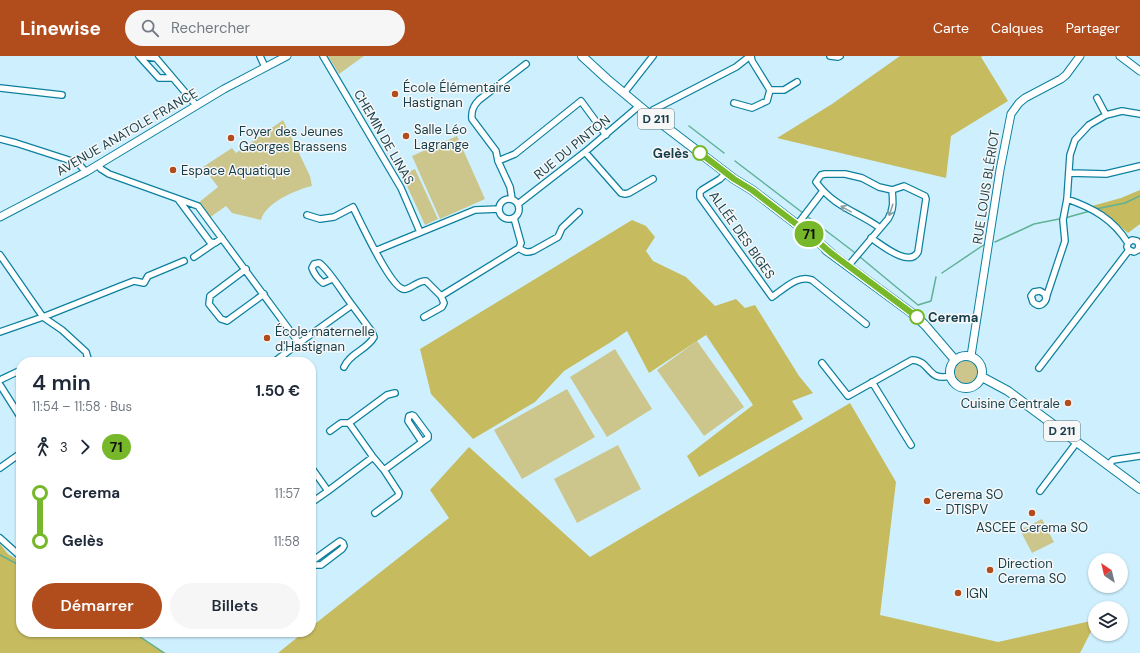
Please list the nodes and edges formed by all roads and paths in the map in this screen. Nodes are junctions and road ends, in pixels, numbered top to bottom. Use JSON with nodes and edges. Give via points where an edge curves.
{"nodes":[{"id":1,"x":140,"y":56,"type":"edge"},
{"id":2,"x":260,"y":56,"type":"edge"},
{"id":3,"x":287,"y":56,"type":"edge"},
{"id":4,"x":323,"y":56,"type":"edge"},
{"id":5,"x":582,"y":56,"type":"edge"},
{"id":6,"x":653,"y":56,"type":"edge"},
{"id":7,"x":750,"y":56,"type":"edge"},
{"id":8,"x":830,"y":56,"type":"edge"},
{"id":9,"x":840,"y":56,"type":"edge"},
{"id":10,"x":1080,"y":56,"type":"edge"},
{"id":11,"x":1120,"y":56,"type":"edge"},
{"id":12,"x":526,"y":64,"type":"dead end"},
{"id":13,"x":265,"y":67,"type":"junction"},
{"id":14,"x":1140,"y":71,"type":"edge"},
{"id":15,"x":173,"y":78,"type":"junction"},
{"id":16,"x":797,"y":82,"type":"dead end"},
{"id":17,"x":0,"y":88,"type":"edge"},
{"id":18,"x":770,"y":90,"type":"junction"},
{"id":19,"x":624,"y":93,"type":"junction"},
{"id":20,"x":62,"y":95,"type":"dead end"},
{"id":21,"x":1097,"y":98,"type":"dead end"},
{"id":22,"x":734,"y":104,"type":"dead end"},
{"id":23,"x":196,"y":105,"type":"junction"},
{"id":24,"x":639,"y":106,"type":"junction"},
{"id":25,"x":649,"y":114,"type":"junction"},
{"id":26,"x":1140,"y":114,"type":"edge"},
{"id":27,"x":1106,"y":115,"type":"junction"},
{"id":28,"x":606,"y":134,"type":"junction"},
{"id":29,"x":0,"y":139,"type":"edge"},
{"id":30,"x":585,"y":152,"type":"junction"},
{"id":31,"x":498,"y":161,"type":"junction"},
{"id":32,"x":98,"y":165,"type":"junction"},
{"id":33,"x":1140,"y":166,"type":"edge"},
{"id":34,"x":86,"y":172,"type":"junction"},
{"id":35,"x":726,"y":173,"type":"junction"},
{"id":36,"x":1070,"y":173,"type":"junction"},
{"id":37,"x":653,"y":179,"type":"dead end"},
{"id":38,"x":734,"y":179,"type":"junction"},
{"id":39,"x":892,"y":190,"type":"junction"},
{"id":40,"x":823,"y":191,"type":"junction"},
{"id":41,"x":178,"y":199,"type":"junction"},
{"id":42,"x":512,"y":199,"type":"junction"},
{"id":43,"x":1067,"y":200,"type":"junction"},
{"id":44,"x":518,"y":204,"type":"junction"},
{"id":45,"x":499,"y":209,"type":"junction"},
{"id":46,"x":579,"y":212,"type":"dead end"},
{"id":47,"x":308,"y":215,"type":"dead end"},
{"id":48,"x":0,"y":217,"type":"edge"},
{"id":49,"x":514,"y":218,"type":"junction"},
{"id":50,"x":797,"y":225,"type":"junction"},
{"id":51,"x":880,"y":228,"type":"junction"},
{"id":52,"x":420,"y":232,"type":"junction"},
{"id":53,"x":222,"y":238,"type":"junction"},
{"id":54,"x":871,"y":238,"type":"junction"},
{"id":55,"x":1128,"y":242,"type":"junction"},
{"id":56,"x":213,"y":244,"type":"junction"},
{"id":57,"x":519,"y":248,"type":"junction"},
{"id":58,"x":1129,"y":250,"type":"junction"},
{"id":59,"x":375,"y":251,"type":"junction"},
{"id":60,"x":831,"y":253,"type":"junction"},
{"id":61,"x":0,"y":255,"type":"edge"},
{"id":62,"x":194,"y":257,"type":"dead end"},
{"id":63,"x":184,"y":261,"type":"dead end"},
{"id":64,"x":849,"y":266,"type":"junction"},
{"id":65,"x":246,"y":269,"type":"junction"},
{"id":66,"x":332,"y":279,"type":"dead end"},
{"id":67,"x":264,"y":294,"type":"junction"},
{"id":68,"x":441,"y":296,"type":"junction"},
{"id":69,"x":1046,"y":299,"type":"dead end"},
{"id":70,"x":352,"y":305,"type":"junction"},
{"id":71,"x":44,"y":317,"type":"junction"},
{"id":72,"x":424,"y":317,"type":"dead end"},
{"id":73,"x":866,"y":324,"type":"dead end"},
{"id":74,"x":0,"y":332,"type":"edge"},
{"id":75,"x":300,"y":343,"type":"junction"},
{"id":76,"x":971,"y":356,"type":"junction"},
{"id":77,"x":88,"y":357,"type":"edge"},
{"id":78,"x":281,"y":357,"type":"edge"},
{"id":79,"x":956,"y":360,"type":"junction"},
{"id":80,"x":822,"y":363,"type":"dead end"},
{"id":81,"x":344,"y":367,"type":"dead end"},
{"id":82,"x":1039,"y":368,"type":"dead end"},
{"id":83,"x":16,"y":372,"type":"edge"},
{"id":84,"x":951,"y":376,"type":"junction"},
{"id":85,"x":982,"y":377,"type":"junction"},
{"id":86,"x":0,"y":380,"type":"edge"},
{"id":87,"x":872,"y":382,"type":"junction"},
{"id":88,"x":0,"y":385,"type":"edge"},
{"id":89,"x":395,"y":393,"type":"dead end"},
{"id":90,"x":16,"y":410,"type":"edge"},
{"id":91,"x":349,"y":423,"type":"junction"},
{"id":92,"x":330,"y":431,"type":"dead end"},
{"id":93,"x":422,"y":442,"type":"junction"},
{"id":94,"x":1076,"y":442,"type":"junction"},
{"id":95,"x":911,"y":445,"type":"dead end"},
{"id":96,"x":373,"y":456,"type":"junction"},
{"id":97,"x":1140,"y":456,"type":"edge"},
{"id":98,"x":16,"y":457,"type":"edge"},
{"id":99,"x":1108,"y":465,"type":"junction"},
{"id":100,"x":0,"y":468,"type":"edge"},
{"id":101,"x":384,"y":470,"type":"junction"},
{"id":102,"x":316,"y":474,"type":"edge"},
{"id":103,"x":1140,"y":489,"type":"edge"},
{"id":104,"x":328,"y":490,"type":"junction"},
{"id":105,"x":1040,"y":491,"type":"dead end"},
{"id":106,"x":316,"y":499,"type":"edge"},
{"id":107,"x":375,"y":513,"type":"dead end"},
{"id":108,"x":0,"y":538,"type":"edge"},
{"id":109,"x":16,"y":552,"type":"edge"},
{"id":110,"x":316,"y":558,"type":"edge"},
{"id":111,"x":316,"y":565,"type":"edge"}],
"edges":[{"from":1,"to":15,"type":"street","via":[[156,58]]},
{"from":1,"to":15,"type":"street","via":[[159,78]]},
{"from":2,"to":13,"type":"street"},
{"from":3,"to":13,"type":"street","name":"AVENUE ANATOLE FRANCE"},
{"from":4,"to":52,"type":"street","name":"CHEMIN DE LINAS","via":[[401,188]]},
{"from":5,"to":19,"type":"main road","number":"D 211"},
{"from":6,"to":19,"type":"street"},
{"from":7,"to":18,"type":"street"},
{"from":7,"to":25,"type":"street","via":[[736,68]]},
{"from":8,"to":9,"type":"street"},
{"from":10,"to":76,"type":"street","name":"RUE LOUIS BLÉRIOT","via":[[1066,75],[1025,98],[1010,114]]},
{"from":11,"to":14,"type":"street"},
{"from":12,"to":31,"type":"street","via":[[473,106],[472,120],[496,151]]},
{"from":13,"to":23,"type":"street","name":"AVENUE ANATOLE FRANCE"},
{"from":15,"to":23,"type":"street"},
{"from":16,"to":18,"type":"street","via":[[784,90]]},
{"from":17,"to":20,"type":"street"},
{"from":18,"to":22,"type":"street","via":[[767,101],[752,108]]},
{"from":19,"to":24,"type":"main road","number":"D 211"},
{"from":21,"to":27,"type":"street"},
{"from":23,"to":32,"type":"street","name":"AVENUE ANATOLE FRANCE"},
{"from":24,"to":25,"type":"main road","number":"D 211"},
{"from":24,"to":28,"type":"street","name":"RUE DU PINTON"},
{"from":25,"to":35,"type":"main road","number":"D 211"},
{"from":26,"to":27,"type":"street","via":[[1122,112]]},
{"from":27,"to":36,"type":"street","via":[[1088,125],[1075,140],[1070,155]]},
{"from":28,"to":30,"type":"street","name":"RUE DU PINTON"},
{"from":28,"to":31,"type":"street","via":[[581,101],[515,154]]},
{"from":29,"to":34,"type":"street","via":[[78,163]]},
{"from":30,"to":37,"type":"street","via":[[621,193],[629,193]]},
{"from":30,"to":44,"type":"street","name":"RUE DU PINTON"},
{"from":31,"to":42,"type":"street","via":[[510,187]]},
{"from":32,"to":34,"type":"street","name":"AVENUE ANATOLE FRANCE"},
{"from":32,"to":41,"type":"street","via":[[109,174]]},
{"from":33,"to":36,"type":"street","via":[[1106,174]]},
{"from":34,"to":48,"type":"street","name":"AVENUE ANATOLE FRANCE"},
{"from":35,"to":38,"type":"main road","number":"D 211"},
{"from":35,"to":73,"type":"street","name":"ALLÉE DES BIGES","via":[[702,190],[700,197],[772,297],[800,278],[806,278],[812,280]]},
{"from":36,"to":43,"type":"street"},
{"from":38,"to":50,"type":"main road","number":"D 211"},
{"from":38,"to":60,"type":"main road","number":"D 211","via":[[793,228]]},
{"from":39,"to":40,"type":"street","via":[[852,175],[825,174],[816,182]]},
{"from":39,"to":51,"type":"street","one_way":true,"via":[[892,210]]},
{"from":39,"to":54,"type":"street","via":[[904,186],[925,196],[917,255],[903,258]]},
{"from":40,"to":50,"type":"street"},
{"from":51,"to":40,"type":"street","one_way":true,"via":[[840,205]]},
{"from":41,"to":53,"type":"street","via":[[198,206]]},
{"from":41,"to":56,"type":"street"},
{"from":42,"to":44,"type":"street"},
{"from":42,"to":45,"type":"street","via":[[504,200]]},
{"from":43,"to":55,"type":"street","via":[[1082,204],[1103,216],[1120,230]]},
{"from":43,"to":69,"type":"street","via":[[1063,220],[1065,241]]},
{"from":44,"to":49,"type":"street","via":[[519,210]]},
{"from":45,"to":49,"type":"street","via":[[504,217]]},
{"from":45,"to":52,"type":"street","via":[[475,210]]},
{"from":46,"to":57,"type":"street","via":[[562,228],[558,237],[529,252]]},
{"from":47,"to":59,"type":"street","via":[[320,219],[334,217],[354,207]]},
{"from":49,"to":57,"type":"street","via":[[521,243]]},
{"from":50,"to":60,"type":"main road","number":"D 211"},
{"from":51,"to":54,"type":"street"},
{"from":52,"to":59,"type":"street"},
{"from":53,"to":56,"type":"street"},
{"from":53,"to":65,"type":"street"},
{"from":54,"to":64,"type":"street"},
{"from":55,"to":58,"type":"street"},
{"from":55,"to":58,"type":"street","via":[[1134,240],[1139,245],[1136,251]]},
{"from":56,"to":62,"type":"street"},
{"from":57,"to":68,"type":"street"},
{"from":58,"to":82,"type":"street"},
{"from":59,"to":68,"type":"street","via":[[403,290],[420,281],[426,281]]},
{"from":60,"to":64,"type":"main road","number":"D 211"},
{"from":61,"to":71,"type":"street"},
{"from":63,"to":71,"type":"street","via":[[148,276],[144,282],[121,286]]},
{"from":64,"to":79,"type":"main road","number":"D 211","via":[[913,314]]},
{"from":65,"to":67,"type":"street"},
{"from":65,"to":67,"type":"street","via":[[210,296],[209,304],[221,319],[226,321]]},
{"from":66,"to":70,"type":"street"},
{"from":67,"to":75,"type":"street"},
{"from":68,"to":72,"type":"street","via":[[444,303],[442,307]]},
{"from":70,"to":75,"type":"street"},
{"from":70,"to":81,"type":"street","via":[[374,337],[371,343],[347,360]]},
{"from":71,"to":74,"type":"street"},
{"from":71,"to":77,"type":"street","via":[[86,352]]},
{"from":75,"to":78,"type":"street"},
{"from":76,"to":79,"type":"main road"},
{"from":76,"to":85,"type":"main road","via":[[979,362]]},
{"from":79,"to":84,"type":"main road","via":[[951,367]]},
{"from":80,"to":87,"type":"street","via":[[848,396]]},
{"from":83,"to":86,"type":"street"},
{"from":84,"to":85,"type":"main road","via":[[962,388],[977,384]]},
{"from":84,"to":87,"type":"street","via":[[936,377],[924,364],[912,360]]},
{"from":85,"to":94,"type":"main road","number":"D 211","via":[[1008,391]]},
{"from":87,"to":95,"type":"street"},
{"from":88,"to":90,"type":"street"},
{"from":89,"to":91,"type":"street","via":[[387,395]]},
{"from":91,"to":92,"type":"street","via":[[341,423]]},
{"from":91,"to":96,"type":"street"},
{"from":93,"to":93,"type":"street","via":[[428,435],[414,416],[409,416],[408,421]]},
{"from":93,"to":101,"type":"street"},
{"from":94,"to":99,"type":"main road","number":"D 211"},
{"from":94,"to":105,"type":"street"},
{"from":96,"to":101,"type":"street"},
{"from":96,"to":104,"type":"street"},
{"from":97,"to":99,"type":"street","via":[[1113,460]]},
{"from":98,"to":100,"type":"street"},
{"from":99,"to":103,"type":"main road","number":"D 211"},
{"from":101,"to":107,"type":"street","via":[[399,493]]},
{"from":102,"to":104,"type":"street"},
{"from":104,"to":106,"type":"street"},
{"from":108,"to":109,"type":"street"},
{"from":110,"to":111,"type":"street","via":[[338,542],[343,543],[342,549],[321,565]]}]}
